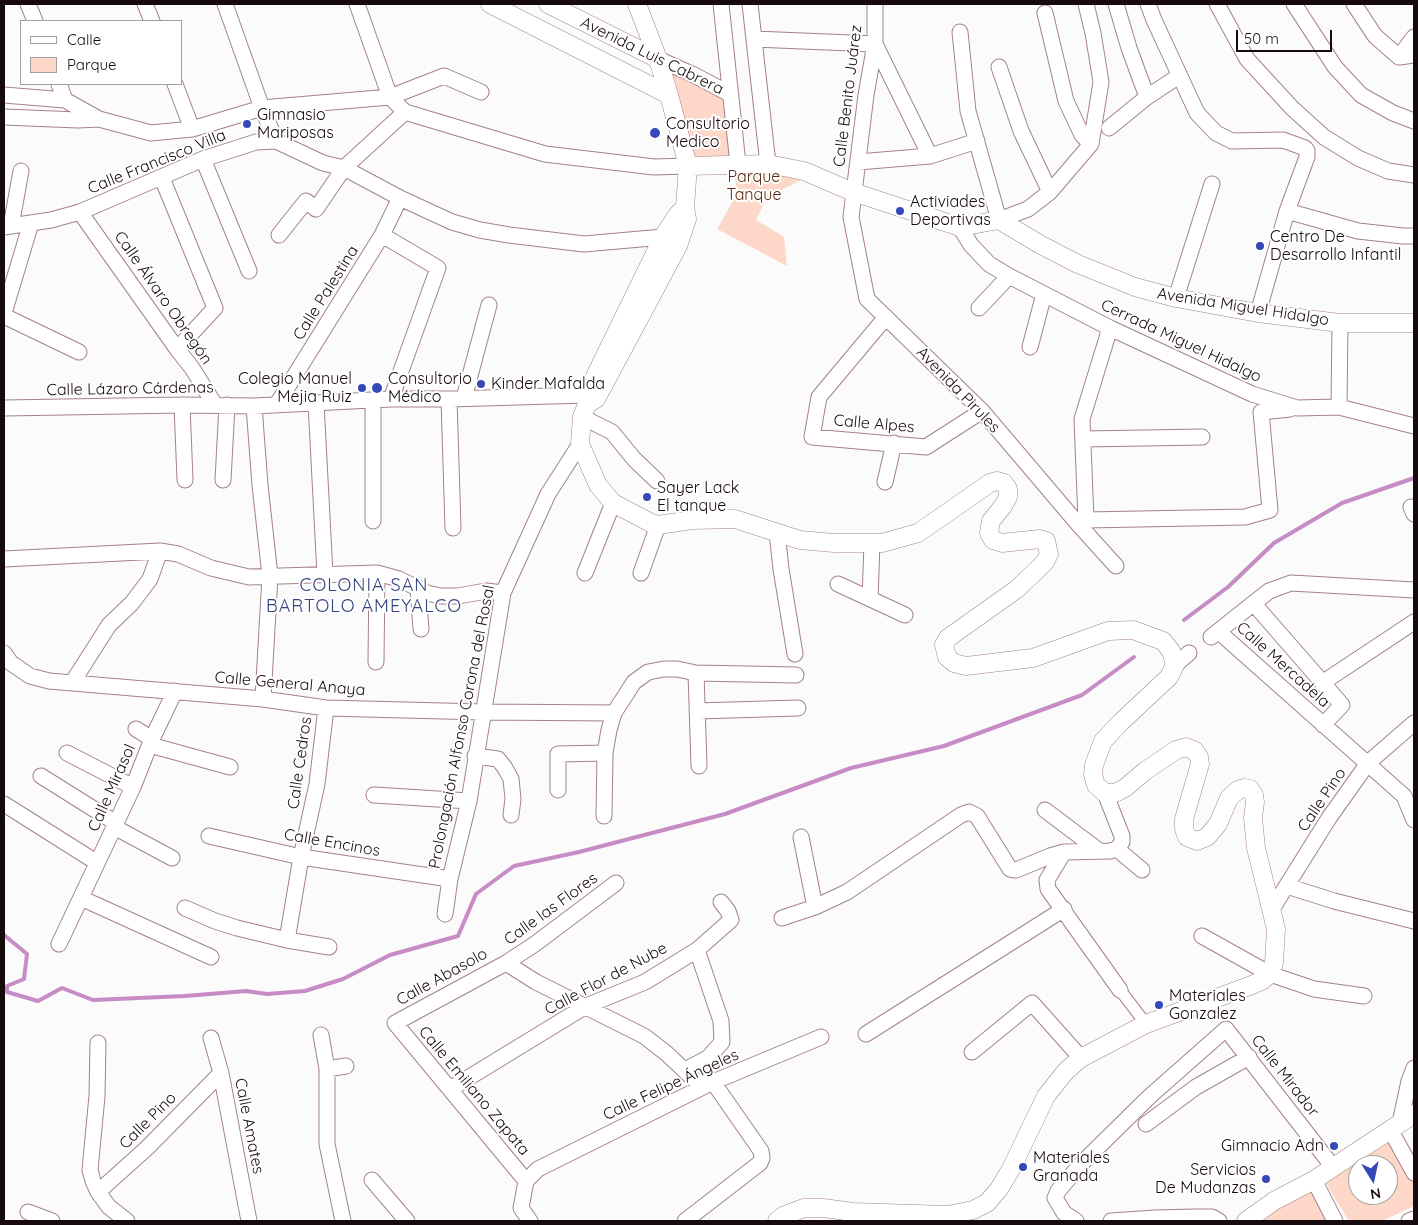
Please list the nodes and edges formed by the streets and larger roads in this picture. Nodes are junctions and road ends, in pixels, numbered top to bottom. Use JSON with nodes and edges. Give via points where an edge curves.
{"nodes":[{"id":1,"x":28,"y":4,"type":"edge"},
{"id":2,"x":145,"y":4,"type":"edge"},
{"id":3,"x":225,"y":4,"type":"edge"},
{"id":4,"x":357,"y":4,"type":"edge"},
{"id":5,"x":490,"y":4,"type":"edge"},
{"id":6,"x":548,"y":4,"type":"edge"},
{"id":7,"x":638,"y":4,"type":"edge"},
{"id":8,"x":721,"y":4,"type":"edge"},
{"id":9,"x":750,"y":4,"type":"edge"},
{"id":10,"x":876,"y":4,"type":"edge"},
{"id":11,"x":1086,"y":4,"type":"edge"},
{"id":12,"x":1116,"y":4,"type":"edge"},
{"id":13,"x":1148,"y":4,"type":"edge"},
{"id":14,"x":1217,"y":4,"type":"edge"},
{"id":15,"x":1294,"y":4,"type":"edge"},
{"id":16,"x":1354,"y":4,"type":"edge"},
{"id":17,"x":1045,"y":13,"type":"dead end"},
{"id":18,"x":35,"y":20,"type":"edge"},
{"id":19,"x":152,"y":20,"type":"edge"},
{"id":20,"x":960,"y":32,"type":"dead end"},
{"id":21,"x":1414,"y":37,"type":"edge"},
{"id":22,"x":754,"y":39,"type":"junction"},
{"id":23,"x":875,"y":44,"type":"junction"},
{"id":24,"x":1414,"y":55,"type":"edge"},
{"id":25,"x":1399,"y":57,"type":"junction"},
{"id":26,"x":658,"y":59,"type":"junction"},
{"id":27,"x":999,"y":67,"type":"dead end"},
{"id":28,"x":1179,"y":76,"type":"junction"},
{"id":29,"x":59,"y":85,"type":"edge"},
{"id":30,"x":175,"y":85,"type":"edge"},
{"id":31,"x":481,"y":92,"type":"dead end"},
{"id":32,"x":730,"y":94,"type":"junction"},
{"id":33,"x":4,"y":95,"type":"edge"},
{"id":34,"x":669,"y":95,"type":"junction"},
{"id":35,"x":1147,"y":97,"type":"junction"},
{"id":36,"x":390,"y":98,"type":"junction"},
{"id":37,"x":65,"y":100,"type":"junction"},
{"id":38,"x":262,"y":108,"type":"junction"},
{"id":39,"x":405,"y":112,"type":"junction"},
{"id":40,"x":4,"y":117,"type":"edge"},
{"id":41,"x":99,"y":119,"type":"junction"},
{"id":42,"x":1414,"y":121,"type":"edge"},
{"id":43,"x":1109,"y":128,"type":"dead end"},
{"id":44,"x":192,"y":129,"type":"junction"},
{"id":45,"x":276,"y":141,"type":"junction"},
{"id":46,"x":977,"y":141,"type":"junction"},
{"id":47,"x":1091,"y":144,"type":"junction"},
{"id":48,"x":930,"y":156,"type":"junction"},
{"id":49,"x":204,"y":160,"type":"junction"},
{"id":50,"x":858,"y":162,"type":"junction"},
{"id":51,"x":738,"y":164,"type":"junction"},
{"id":52,"x":768,"y":164,"type":"junction"},
{"id":53,"x":688,"y":166,"type":"junction"},
{"id":54,"x":344,"y":168,"type":"junction"},
{"id":55,"x":21,"y":171,"type":"dead end"},
{"id":56,"x":1414,"y":176,"type":"edge"},
{"id":57,"x":162,"y":178,"type":"junction"},
{"id":58,"x":1212,"y":184,"type":"dead end"},
{"id":59,"x":854,"y":192,"type":"junction"},
{"id":60,"x":1050,"y":192,"type":"junction"},
{"id":61,"x":400,"y":198,"type":"junction"},
{"id":62,"x":685,"y":207,"type":"junction"},
{"id":63,"x":1287,"y":211,"type":"junction"},
{"id":64,"x":80,"y":212,"type":"junction"},
{"id":65,"x":999,"y":220,"type":"junction"},
{"id":66,"x":31,"y":223,"type":"junction"},
{"id":67,"x":7,"y":227,"type":"edge"},
{"id":68,"x":960,"y":227,"type":"junction"},
{"id":69,"x":279,"y":235,"type":"dead end"},
{"id":70,"x":382,"y":235,"type":"junction"},
{"id":71,"x":1414,"y":236,"type":"edge"},
{"id":72,"x":663,"y":237,"type":"junction"},
{"id":73,"x":248,"y":271,"type":"dead end"},
{"id":74,"x":1008,"y":276,"type":"junction"},
{"id":75,"x":1044,"y":294,"type":"junction"},
{"id":76,"x":1176,"y":298,"type":"junction"},
{"id":77,"x":489,"y":305,"type":"dead end"},
{"id":78,"x":979,"y":308,"type":"dead end"},
{"id":79,"x":1258,"y":313,"type":"junction"},
{"id":80,"x":4,"y":315,"type":"edge"},
{"id":81,"x":886,"y":318,"type":"junction"},
{"id":82,"x":1340,"y":323,"type":"junction"},
{"id":83,"x":1414,"y":323,"type":"edge"},
{"id":84,"x":1110,"y":328,"type":"junction"},
{"id":85,"x":1030,"y":347,"type":"dead end"},
{"id":86,"x":177,"y":349,"type":"junction"},
{"id":87,"x":79,"y":352,"type":"dead end"},
{"id":88,"x":391,"y":399,"type":"junction"},
{"id":89,"x":456,"y":399,"type":"junction"},
{"id":90,"x":374,"y":400,"type":"junction"},
{"id":91,"x":316,"y":403,"type":"junction"},
{"id":92,"x":277,"y":404,"type":"junction"},
{"id":93,"x":588,"y":404,"type":"junction"},
{"id":94,"x":182,"y":405,"type":"junction"},
{"id":95,"x":221,"y":405,"type":"junction"},
{"id":96,"x":254,"y":406,"type":"junction"},
{"id":97,"x":1339,"y":407,"type":"junction"},
{"id":98,"x":4,"y":408,"type":"edge"},
{"id":99,"x":1297,"y":408,"type":"junction"},
{"id":100,"x":982,"y":411,"type":"junction"},
{"id":101,"x":1414,"y":426,"type":"edge"},
{"id":102,"x":1202,"y":437,"type":"dead end"},
{"id":103,"x":1084,"y":439,"type":"junction"},
{"id":104,"x":894,"y":443,"type":"junction"},
{"id":105,"x":580,"y":444,"type":"junction"},
{"id":106,"x":185,"y":480,"type":"dead end"},
{"id":107,"x":224,"y":480,"type":"dead end"},
{"id":108,"x":657,"y":481,"type":"dead end"},
{"id":109,"x":885,"y":482,"type":"dead end"},
{"id":110,"x":613,"y":503,"type":"junction"},
{"id":111,"x":373,"y":521,"type":"dead end"},
{"id":112,"x":1082,"y":522,"type":"junction"},
{"id":113,"x":658,"y":527,"type":"junction"},
{"id":114,"x":453,"y":528,"type":"dead end"},
{"id":115,"x":777,"y":532,"type":"junction"},
{"id":116,"x":872,"y":543,"type":"junction"},
{"id":117,"x":160,"y":551,"type":"junction"},
{"id":118,"x":4,"y":559,"type":"edge"},
{"id":119,"x":1116,"y":566,"type":"dead end"},
{"id":120,"x":585,"y":572,"type":"dead end"},
{"id":121,"x":377,"y":573,"type":"junction"},
{"id":122,"x":641,"y":573,"type":"dead end"},
{"id":123,"x":325,"y":574,"type":"junction"},
{"id":124,"x":270,"y":576,"type":"junction"},
{"id":125,"x":838,"y":584,"type":"dead end"},
{"id":126,"x":418,"y":588,"type":"junction"},
{"id":127,"x":1414,"y":590,"type":"edge"},
{"id":128,"x":503,"y":593,"type":"junction"},
{"id":129,"x":870,"y":599,"type":"junction"},
{"id":130,"x":1254,"y":604,"type":"junction"},
{"id":131,"x":905,"y":615,"type":"dead end"},
{"id":132,"x":1414,"y":622,"type":"edge"},
{"id":133,"x":421,"y":629,"type":"dead end"},
{"id":134,"x":4,"y":653,"type":"edge"},
{"id":135,"x":1190,"y":653,"type":"dead end"},
{"id":136,"x":794,"y":654,"type":"dead end"},
{"id":137,"x":376,"y":662,"type":"dead end"},
{"id":138,"x":1175,"y":665,"type":"junction"},
{"id":139,"x":696,"y":673,"type":"junction"},
{"id":140,"x":796,"y":675,"type":"dead end"},
{"id":141,"x":1322,"y":682,"type":"junction"},
{"id":142,"x":72,"y":683,"type":"junction"},
{"id":143,"x":174,"y":691,"type":"junction"},
{"id":144,"x":263,"y":699,"type":"junction"},
{"id":145,"x":326,"y":708,"type":"junction"},
{"id":146,"x":798,"y":708,"type":"dead end"},
{"id":147,"x":697,"y":711,"type":"junction"},
{"id":148,"x":483,"y":712,"type":"junction"},
{"id":149,"x":614,"y":713,"type":"junction"},
{"id":150,"x":1414,"y":723,"type":"edge"},
{"id":151,"x":1323,"y":725,"type":"junction"},
{"id":152,"x":136,"y":729,"type":"dead end"},
{"id":153,"x":151,"y":742,"type":"junction"},
{"id":154,"x":67,"y":753,"type":"dead end"},
{"id":155,"x":605,"y":753,"type":"junction"},
{"id":156,"x":476,"y":756,"type":"junction"},
{"id":157,"x":1368,"y":763,"type":"junction"},
{"id":158,"x":699,"y":766,"type":"dead end"},
{"id":159,"x":230,"y":767,"type":"dead end"},
{"id":160,"x":41,"y":776,"type":"dead end"},
{"id":161,"x":133,"y":788,"type":"junction"},
{"id":162,"x":558,"y":790,"type":"dead end"},
{"id":163,"x":1105,"y":793,"type":"junction"},
{"id":164,"x":374,"y":794,"type":"dead end"},
{"id":165,"x":469,"y":801,"type":"junction"},
{"id":166,"x":4,"y":804,"type":"edge"},
{"id":167,"x":1045,"y":810,"type":"dead end"},
{"id":168,"x":511,"y":815,"type":"dead end"},
{"id":169,"x":604,"y":816,"type":"dead end"},
{"id":170,"x":1414,"y":820,"type":"edge"},
{"id":171,"x":115,"y":825,"type":"junction"},
{"id":172,"x":209,"y":836,"type":"dead end"},
{"id":173,"x":801,"y":837,"type":"dead end"},
{"id":174,"x":1117,"y":849,"type":"junction"},
{"id":175,"x":1098,"y":850,"type":"junction"},
{"id":176,"x":1064,"y":852,"type":"junction"},
{"id":177,"x":301,"y":857,"type":"junction"},
{"id":178,"x":172,"y":858,"type":"dead end"},
{"id":179,"x":96,"y":862,"type":"junction"},
{"id":180,"x":1142,"y":870,"type":"dead end"},
{"id":181,"x":450,"y":879,"type":"junction"},
{"id":182,"x":616,"y":883,"type":"dead end"},
{"id":183,"x":1287,"y":886,"type":"junction"},
{"id":184,"x":81,"y":898,"type":"junction"},
{"id":185,"x":721,"y":902,"type":"dead end"},
{"id":186,"x":815,"y":907,"type":"junction"},
{"id":187,"x":185,"y":908,"type":"dead end"},
{"id":188,"x":1272,"y":909,"type":"junction"},
{"id":189,"x":1064,"y":910,"type":"junction"},
{"id":190,"x":445,"y":914,"type":"dead end"},
{"id":191,"x":782,"y":918,"type":"dead end"},
{"id":192,"x":1414,"y":921,"type":"edge"},
{"id":193,"x":1202,"y":936,"type":"dead end"},
{"id":194,"x":287,"y":940,"type":"junction"},
{"id":195,"x":59,"y":944,"type":"dead end"},
{"id":196,"x":329,"y":947,"type":"dead end"},
{"id":197,"x":698,"y":950,"type":"junction"},
{"id":198,"x":212,"y":958,"type":"dead end"},
{"id":199,"x":506,"y":963,"type":"junction"},
{"id":200,"x":1270,"y":974,"type":"junction"},
{"id":201,"x":1120,"y":990,"type":"joint"},
{"id":202,"x":1364,"y":996,"type":"dead end"},
{"id":203,"x":586,"y":1006,"type":"junction"},
{"id":204,"x":395,"y":1023,"type":"joint"},
{"id":205,"x":1146,"y":1024,"type":"junction"},
{"id":206,"x":866,"y":1034,"type":"dead end"},
{"id":207,"x":321,"y":1035,"type":"dead end"},
{"id":208,"x":821,"y":1037,"type":"dead end"},
{"id":209,"x":211,"y":1038,"type":"dead end"},
{"id":210,"x":98,"y":1043,"type":"dead end"},
{"id":211,"x":972,"y":1052,"type":"dead end"},
{"id":212,"x":1249,"y":1057,"type":"junction"},
{"id":213,"x":1081,"y":1058,"type":"junction"},
{"id":214,"x":346,"y":1066,"type":"dead end"},
{"id":215,"x":1414,"y":1068,"type":"edge"},
{"id":216,"x":327,"y":1069,"type":"junction"},
{"id":217,"x":685,"y":1070,"type":"junction"},
{"id":218,"x":221,"y":1073,"type":"junction"},
{"id":219,"x":713,"y":1082,"type":"junction"},
{"id":220,"x":450,"y":1089,"type":"junction"},
{"id":221,"x":1402,"y":1122,"type":"edge"},
{"id":222,"x":1146,"y":1124,"type":"dead end"},
{"id":223,"x":1333,"y":1168,"type":"junction"},
{"id":224,"x":538,"y":1169,"type":"joint"},
{"id":225,"x":1414,"y":1173,"type":"edge"},
{"id":226,"x":372,"y":1180,"type":"dead end"},
{"id":227,"x":1314,"y":1180,"type":"junction"},
{"id":228,"x":526,"y":1181,"type":"junction"},
{"id":229,"x":98,"y":1192,"type":"junction"},
{"id":230,"x":28,"y":1212,"type":"dead end"},
{"id":231,"x":855,"y":1216,"type":"edge"},
{"id":232,"x":1414,"y":1219,"type":"edge"},
{"id":233,"x":52,"y":1221,"type":"edge"},
{"id":234,"x":127,"y":1221,"type":"edge"},
{"id":235,"x":250,"y":1221,"type":"edge"},
{"id":236,"x":343,"y":1221,"type":"edge"},
{"id":237,"x":407,"y":1221,"type":"edge"},
{"id":238,"x":530,"y":1221,"type":"edge"},
{"id":239,"x":685,"y":1221,"type":"edge"},
{"id":240,"x":777,"y":1221,"type":"edge"},
{"id":241,"x":1076,"y":1221,"type":"edge"},
{"id":242,"x":1110,"y":1221,"type":"edge"},
{"id":243,"x":1219,"y":1221,"type":"edge"},
{"id":244,"x":1246,"y":1221,"type":"edge"},
{"id":245,"x":1335,"y":1221,"type":"edge"},
{"id":246,"x":1409,"y":1221,"type":"edge"}],
"edges":[{"from":1,"to":18,"type":"street"},
{"from":2,"to":19,"type":"street"},
{"from":3,"to":38,"type":"street"},
{"from":4,"to":36,"type":"street"},
{"from":5,"to":34,"type":"street","name":"Avenida Luis Cabrera"},
{"from":6,"to":26,"type":"street","name":"Avenida Luis Cabrera"},
{"from":7,"to":26,"type":"street"},
{"from":8,"to":32,"type":"street"},
{"from":9,"to":22,"type":"street"},
{"from":10,"to":23,"type":"street","name":"Calle Benito Juárez"},
{"from":11,"to":47,"type":"street","via":[[1102,82]]},
{"from":12,"to":35,"type":"street"},
{"from":13,"to":28,"type":"street"},
{"from":14,"to":56,"type":"street","via":[[1247,59],[1324,137],[1358,158]]},
{"from":15,"to":42,"type":"street","via":[[1335,66],[1361,95]]},
{"from":16,"to":25,"type":"street","via":[[1375,36]]},
{"from":17,"to":47,"type":"street","via":[[1066,101],[1082,134]]},
{"from":20,"to":46,"type":"street","via":[[968,111]]},
{"from":21,"to":25,"type":"street"},
{"from":22,"to":23,"type":"street"},
{"from":22,"to":52,"type":"street"},
{"from":23,"to":48,"type":"street"},
{"from":23,"to":50,"type":"street","name":"Calle Benito Juárez"},
{"from":24,"to":25,"type":"street"},
{"from":26,"to":32,"type":"street","name":"Avenida Luis Cabrera"},
{"from":26,"to":34,"type":"street"},
{"from":27,"to":60,"type":"street","via":[[1021,131]]},
{"from":28,"to":35,"type":"street"},
{"from":28,"to":63,"type":"street","via":[[1197,114],[1216,133],[1232,141],[1283,140],[1307,151]]},
{"from":29,"to":37,"type":"street"},
{"from":30,"to":44,"type":"street"},
{"from":31,"to":36,"type":"street","via":[[444,76]]},
{"from":32,"to":51,"type":"street"},
{"from":33,"to":37,"type":"street"},
{"from":34,"to":53,"type":"street"},
{"from":35,"to":43,"type":"street"},
{"from":36,"to":38,"type":"street"},
{"from":36,"to":39,"type":"street"},
{"from":37,"to":41,"type":"street"},
{"from":38,"to":44,"type":"street"},
{"from":38,"to":45,"type":"street"},
{"from":39,"to":53,"type":"street","via":[[545,154],[654,167]]},
{"from":39,"to":54,"type":"street"},
{"from":40,"to":41,"type":"street"},
{"from":41,"to":44,"type":"street","via":[[151,133]]},
{"from":45,"to":49,"type":"street","name":"Calle Francisco Villa","via":[[256,142]]},
{"from":45,"to":54,"type":"street","via":[[323,163]]},
{"from":46,"to":48,"type":"street"},
{"from":46,"to":65,"type":"street"},
{"from":47,"to":60,"type":"street"},
{"from":48,"to":50,"type":"street"},
{"from":49,"to":57,"type":"street","name":"Calle Francisco Villa"},
{"from":49,"to":73,"type":"street"},
{"from":50,"to":59,"type":"street","name":"Calle Benito Juárez"},
{"from":51,"to":52,"type":"street"},
{"from":51,"to":53,"type":"street"},
{"from":52,"to":59,"type":"street","via":[[804,171]]},
{"from":53,"to":62,"type":"street"},
{"from":54,"to":61,"type":"street"},
{"from":54,"to":69,"type":"street","via":[[316,209],[306,201]]},
{"from":55,"to":67,"type":"street"},
{"from":57,"to":64,"type":"street","name":"Calle Francisco Villa"},
{"from":57,"to":86,"type":"street","via":[[215,308]]},
{"from":58,"to":76,"type":"street"},
{"from":59,"to":68,"type":"street"},
{"from":59,"to":81,"type":"street","name":"Avenida Pirules","via":[[851,217],[867,299]]},
{"from":60,"to":65,"type":"street","via":[[1028,209]]},
{"from":61,"to":70,"type":"street","name":"Calle Palestina"},
{"from":61,"to":72,"type":"street","via":[[452,222],[510,235],[584,244]]},
{"from":62,"to":72,"type":"street"},
{"from":62,"to":93,"type":"street","via":[[687,219],[678,246]]},
{"from":63,"to":71,"type":"street","via":[[1358,231]]},
{"from":63,"to":79,"type":"street"},
{"from":64,"to":66,"type":"street","name":"Calle Francisco Villa"},
{"from":64,"to":86,"type":"street","name":"Calle Álvaro Obregón"},
{"from":65,"to":68,"type":"street"},
{"from":65,"to":76,"type":"street","name":"Avenida Miguel Hidalgo","via":[[1078,264],[1135,287]]},
{"from":66,"to":67,"type":"street","name":"Calle Francisco Villa"},
{"from":66,"to":80,"type":"street"},
{"from":68,"to":74,"type":"street","name":"Cerrada Miguel Hidalgo","via":[[989,264]]},
{"from":70,"to":88,"type":"street","via":[[438,268]]},
{"from":70,"to":92,"type":"street","name":"Calle Palestina"},
{"from":72,"to":93,"type":"street"},
{"from":74,"to":75,"type":"street","name":"Cerrada Miguel Hidalgo"},
{"from":74,"to":78,"type":"street"},
{"from":75,"to":84,"type":"street","name":"Cerrada Miguel Hidalgo"},
{"from":75,"to":85,"type":"street"},
{"from":76,"to":79,"type":"street","name":"Avenida Miguel Hidalgo"},
{"from":77,"to":89,"type":"street"},
{"from":79,"to":82,"type":"street","name":"Avenida Miguel Hidalgo"},
{"from":80,"to":87,"type":"street"},
{"from":81,"to":100,"type":"street","name":"Avenida Pirules"},
{"from":81,"to":104,"type":"street","name":"Calle Alpes","via":[[820,397],[812,437]]},
{"from":82,"to":83,"type":"street","name":"Avenida Miguel Hidalgo"},
{"from":82,"to":97,"type":"street"},
{"from":84,"to":99,"type":"street","name":"Cerrada Miguel Hidalgo","via":[[1252,394]]},
{"from":84,"to":103,"type":"street","via":[[1082,419]]},
{"from":86,"to":95,"type":"street","name":"Calle Álvaro Obregón"},
{"from":88,"to":89,"type":"street","name":"Calle Lázaro Cárdenas"},
{"from":88,"to":90,"type":"street","name":"Calle Lázaro Cárdenas"},
{"from":89,"to":93,"type":"street","name":"Calle Lázaro Cárdenas"},
{"from":89,"to":114,"type":"street"},
{"from":90,"to":91,"type":"street","name":"Calle Lázaro Cárdenas"},
{"from":90,"to":111,"type":"street"},
{"from":91,"to":92,"type":"street","name":"Calle Lázaro Cárdenas"},
{"from":91,"to":123,"type":"street"},
{"from":92,"to":96,"type":"street","name":"Calle Lázaro Cárdenas"},
{"from":93,"to":105,"type":"street"},
{"from":93,"to":108,"type":"street"},
{"from":94,"to":95,"type":"street","name":"Calle Lázaro Cárdenas"},
{"from":94,"to":98,"type":"street","name":"Calle Lázaro Cárdenas"},
{"from":94,"to":106,"type":"street"},
{"from":95,"to":96,"type":"street","name":"Calle Lázaro Cárdenas"},
{"from":95,"to":107,"type":"street"},
{"from":96,"to":124,"type":"street"},
{"from":97,"to":99,"type":"street","name":"Cerrada Miguel Hidalgo"},
{"from":97,"to":101,"type":"street","name":"Cerrada Miguel Hidalgo"},
{"from":99,"to":112,"type":"street","via":[[1261,412],[1270,510],[1244,517]]},
{"from":100,"to":104,"type":"street","name":"Calle Alpes","via":[[926,447]]},
{"from":100,"to":112,"type":"street","name":"Avenida Pirules"},
{"from":102,"to":103,"type":"street"},
{"from":103,"to":112,"type":"street"},
{"from":104,"to":109,"type":"street"},
{"from":105,"to":110,"type":"street","via":[[598,485]]},
{"from":105,"to":128,"type":"street","name":"Prolongación Alfonso Corona del Rosal","via":[[548,494]]},
{"from":110,"to":113,"type":"street"},
{"from":110,"to":120,"type":"street"},
{"from":112,"to":119,"type":"street","name":"Avenida Pirules"},
{"from":113,"to":115,"type":"street","via":[[692,520],[735,519]]},
{"from":113,"to":122,"type":"street"},
{"from":115,"to":116,"type":"street","via":[[800,540],[834,544]]},
{"from":115,"to":136,"type":"street"},
{"from":116,"to":129,"type":"street"},
{"from":116,"to":138,"type":"street","via":[[918,533],[990,483],[1004,484],[1008,488],[1008,497],[992,521],[989,533],[993,540],[1002,543],[1040,540],[1046,542],[1050,554],[1017,589],[948,638],[944,645],[947,657],[966,666],[1033,658],[1108,631],[1133,630],[1163,641],[1171,651]]},
{"from":117,"to":118,"type":"street"},
{"from":117,"to":124,"type":"street","via":[[239,575]]},
{"from":117,"to":142,"type":"street","via":[[150,579],[132,603],[109,625]]},
{"from":121,"to":123,"type":"street"},
{"from":121,"to":126,"type":"street"},
{"from":121,"to":137,"type":"street"},
{"from":123,"to":124,"type":"street"},
{"from":124,"to":144,"type":"street"},
{"from":125,"to":129,"type":"street"},
{"from":126,"to":128,"type":"street","via":[[440,596],[486,591]]},
{"from":126,"to":133,"type":"street"},
{"from":127,"to":130,"type":"street","via":[[1291,583],[1270,591]]},
{"from":128,"to":148,"type":"street","name":"Prolongación Alfonso Corona del Rosal"},
{"from":129,"to":131,"type":"street"},
{"from":130,"to":141,"type":"street"},
{"from":130,"to":151,"type":"street","name":"Calle Mercadela","via":[[1215,634]]},
{"from":132,"to":141,"type":"street"},
{"from":134,"to":142,"type":"street","name":"Calle General Anaya","via":[[11,663],[30,676]]},
{"from":135,"to":138,"type":"street"},
{"from":138,"to":163,"type":"street","via":[[1169,677],[1103,741],[1092,775],[1096,785]]},
{"from":139,"to":140,"type":"street"},
{"from":139,"to":147,"type":"street"},
{"from":139,"to":149,"type":"street","via":[[677,669],[648,672],[634,682]]},
{"from":141,"to":151,"type":"street","name":"Calle Mercadela","via":[[1342,705]]},
{"from":142,"to":143,"type":"street","name":"Calle General Anaya"},
{"from":143,"to":144,"type":"street","name":"Calle General Anaya"},
{"from":143,"to":153,"type":"street","name":"Calle Mirasol"},
{"from":144,"to":145,"type":"street","name":"Calle General Anaya"},
{"from":145,"to":148,"type":"street","name":"Calle General Anaya"},
{"from":145,"to":177,"type":"street","name":"Calle Cedros","via":[[317,784]]},
{"from":146,"to":147,"type":"street"},
{"from":147,"to":158,"type":"street"},
{"from":148,"to":149,"type":"street","name":"Calle General Anaya"},
{"from":148,"to":156,"type":"street","name":"Prolongación Alfonso Corona del Rosal"},
{"from":149,"to":155,"type":"street"},
{"from":150,"to":157,"type":"street","name":"Calle Pino"},
{"from":151,"to":157,"type":"street","name":"Calle Mercadela"},
{"from":152,"to":153,"type":"street"},
{"from":153,"to":159,"type":"street"},
{"from":153,"to":161,"type":"street","name":"Calle Mirasol"},
{"from":154,"to":161,"type":"street"},
{"from":155,"to":162,"type":"street","via":[[558,754]]},
{"from":155,"to":169,"type":"street"},
{"from":156,"to":165,"type":"street","name":"Prolongación Alfonso Corona del Rosal"},
{"from":156,"to":168,"type":"street","via":[[498,759],[505,768],[511,779]]},
{"from":157,"to":170,"type":"street","name":"Calle Mercadela","via":[[1404,796]]},
{"from":157,"to":183,"type":"street","name":"Calle Pino"},
{"from":160,"to":171,"type":"street"},
{"from":161,"to":171,"type":"street","name":"Calle Mirasol"},
{"from":163,"to":174,"type":"street","via":[[1122,836]]},
{"from":163,"to":188,"type":"street","via":[[1125,788],[1176,750],[1186,747],[1195,751],[1200,764],[1184,829],[1187,836],[1197,841],[1207,838],[1218,824],[1229,798],[1238,790],[1250,789],[1255,802],[1254,832]]},
{"from":164,"to":165,"type":"street"},
{"from":165,"to":181,"type":"street","name":"Prolongación Alfonso Corona del Rosal"},
{"from":166,"to":179,"type":"street"},
{"from":167,"to":175,"type":"street"},
{"from":171,"to":178,"type":"street"},
{"from":171,"to":179,"type":"street","name":"Calle Mirasol"},
{"from":172,"to":177,"type":"street","name":"Calle Encinos"},
{"from":173,"to":186,"type":"street"},
{"from":174,"to":175,"type":"street"},
{"from":174,"to":180,"type":"street"},
{"from":175,"to":176,"type":"street"},
{"from":176,"to":186,"type":"street","via":[[1016,870],[1010,868],[977,816],[970,812],[847,892]]},
{"from":176,"to":189,"type":"street","via":[[1047,880],[1048,889]]},
{"from":177,"to":181,"type":"street","name":"Calle Encinos"},
{"from":177,"to":194,"type":"street","name":"Calle Cedros"},
{"from":179,"to":184,"type":"street","name":"Calle Mirasol"},
{"from":181,"to":190,"type":"street","name":"Prolongación Alfonso Corona del Rosal"},
{"from":182,"to":199,"type":"street","name":"Calle las Flores"},
{"from":183,"to":188,"type":"street","name":"Calle Pino"},
{"from":183,"to":192,"type":"street"},
{"from":184,"to":195,"type":"street","name":"Calle Mirasol"},
{"from":184,"to":198,"type":"street"},
{"from":185,"to":197,"type":"street","name":"Calle Flor de Nube","via":[[731,920]]},
{"from":186,"to":191,"type":"street"},
{"from":187,"to":194,"type":"street","via":[[237,928]]},
{"from":188,"to":200,"type":"street","via":[[1276,929],[1274,963]]},
{"from":189,"to":201,"type":"street"},
{"from":189,"to":206,"type":"street"},
{"from":193,"to":200,"type":"street"},
{"from":194,"to":196,"type":"street"},
{"from":197,"to":203,"type":"street","name":"Calle Flor de Nube","via":[[645,982]]},
{"from":197,"to":217,"type":"street","via":[[721,1021],[722,1042],[708,1058]]},
{"from":199,"to":203,"type":"street","via":[[536,982]]},
{"from":199,"to":204,"type":"street","name":"Calle Abasolo"},
{"from":200,"to":202,"type":"street","via":[[1314,989]]},
{"from":200,"to":205,"type":"street","via":[[1252,985]]},
{"from":201,"to":205,"type":"street"},
{"from":203,"to":217,"type":"street","via":[[644,1036]]},
{"from":203,"to":220,"type":"street","name":"Calle Flor de Nube"},
{"from":204,"to":220,"type":"street","name":"Calle Emiliano Zapata"},
{"from":205,"to":213,"type":"street"},
{"from":207,"to":216,"type":"street"},
{"from":208,"to":219,"type":"street","name":"Calle Felipe Ángeles"},
{"from":209,"to":218,"type":"street","name":"Calle Amates"},
{"from":210,"to":229,"type":"street","via":[[90,1170]]},
{"from":211,"to":213,"type":"street","via":[[1032,1003]]},
{"from":212,"to":222,"type":"street","via":[[1196,1087]]},
{"from":212,"to":223,"type":"street","name":"Calle Mirador"},
{"from":212,"to":241,"type":"street","name":"Calle Mirador","via":[[1226,1029],[1149,1097],[1058,1191],[1055,1198],[1064,1213]]},
{"from":213,"to":231,"type":"street","via":[[1066,1070],[1046,1096],[1011,1170],[987,1203],[973,1210],[948,1215]]},
{"from":214,"to":216,"type":"street"},
{"from":215,"to":221,"type":"street"},
{"from":216,"to":236,"type":"street","via":[[327,1144]]},
{"from":217,"to":219,"type":"street","via":[[697,1082]]},
{"from":218,"to":229,"type":"street","name":"Calle Pino"},
{"from":218,"to":235,"type":"street","name":"Calle Amates"},
{"from":219,"to":224,"type":"street","name":"Calle Felipe Ángeles"},
{"from":219,"to":239,"type":"street","via":[[761,1151],[762,1158],[760,1164]]},
{"from":220,"to":228,"type":"street","name":"Calle Emiliano Zapata"},
{"from":221,"to":223,"type":"street"},
{"from":221,"to":225,"type":"street"},
{"from":223,"to":227,"type":"street"},
{"from":224,"to":228,"type":"street","name":"Calle Emiliano Zapata"},
{"from":226,"to":237,"type":"street"},
{"from":227,"to":244,"type":"street","via":[[1274,1201]]},
{"from":227,"to":245,"type":"street"},
{"from":228,"to":238,"type":"street","name":"Calle Emiliano Zapata","via":[[521,1208]]},
{"from":229,"to":234,"type":"street"},
{"from":230,"to":233,"type":"street"},
{"from":231,"to":240,"type":"street","via":[[823,1208],[804,1208]]},
{"from":232,"to":246,"type":"street"},
{"from":242,"to":243,"type":"street","via":[[1195,1217],[1212,1217]]}]}
